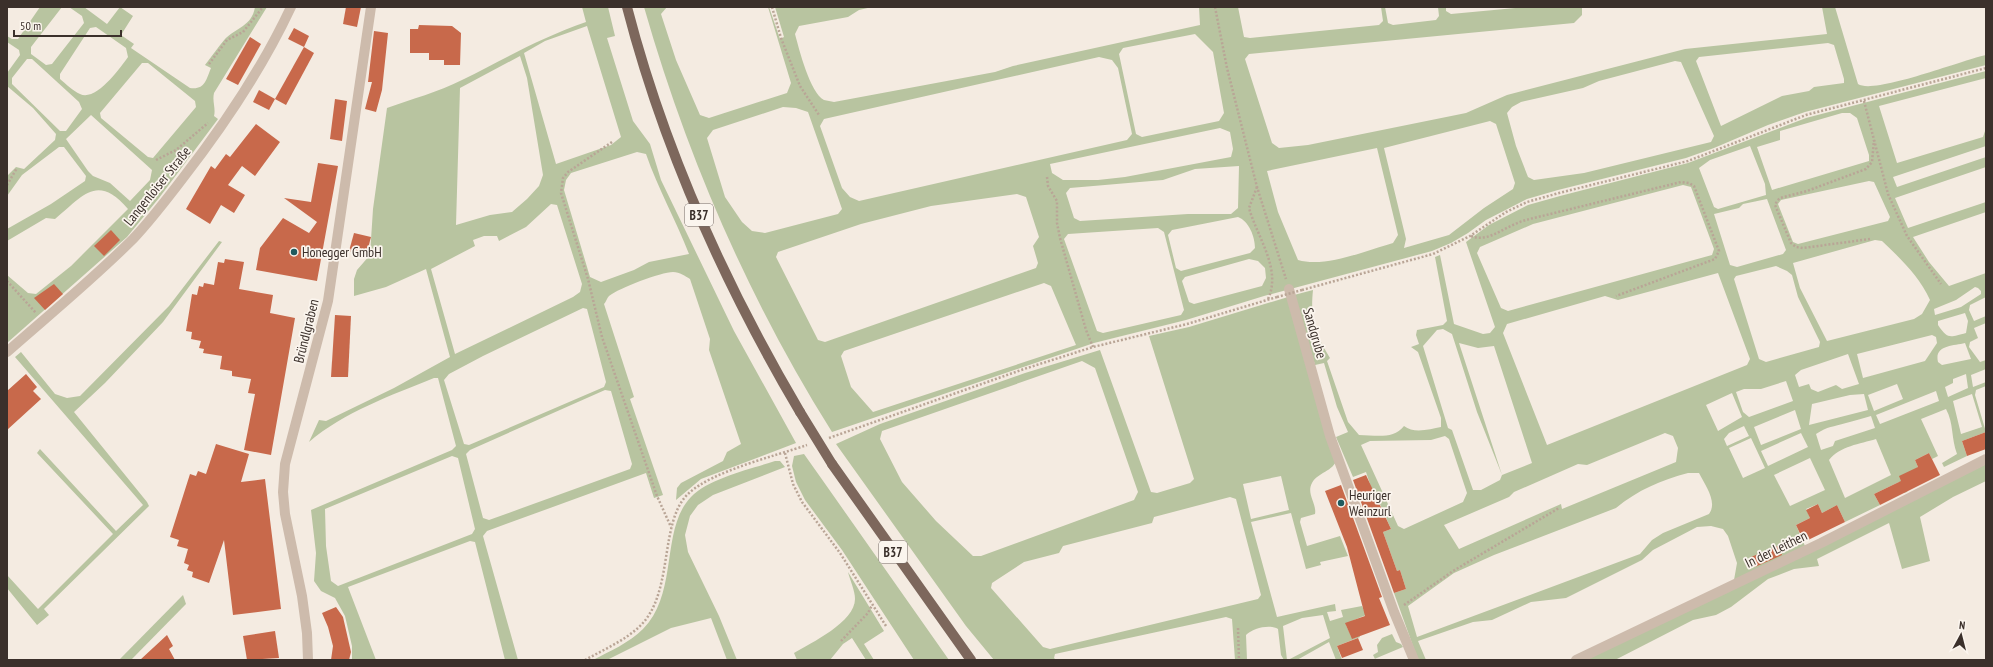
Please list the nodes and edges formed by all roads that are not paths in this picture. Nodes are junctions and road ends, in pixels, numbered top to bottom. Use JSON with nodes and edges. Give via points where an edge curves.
{"nodes":[{"id":1,"x":291,"y":7,"type":"edge"},
{"id":2,"x":371,"y":7,"type":"edge"},
{"id":3,"x":627,"y":7,"type":"edge"},
{"id":4,"x":1289,"y":289,"type":"road end"},
{"id":5,"x":7,"y":352,"type":"edge"},
{"id":6,"x":1986,"y":459,"type":"edge"},
{"id":7,"x":308,"y":660,"type":"edge"},
{"id":8,"x":971,"y":660,"type":"edge"},
{"id":9,"x":1414,"y":660,"type":"edge"},
{"id":10,"x":1576,"y":660,"type":"edge"}],
"edges":[{"from":1,"to":5,"type":"street","name":"Langenloiser Straße","via":[[256,75],[235,108],[165,202],[114,258]]},
{"from":2,"to":7,"type":"street","name":"Bründlgraben","via":[[328,301],[285,464],[285,514],[302,596]]},
{"from":3,"to":8,"type":"main road","number":"B37","bridge":true,"via":[[663,123],[702,222],[750,322],[832,464]]},
{"from":4,"to":9,"type":"street","name":"Sandgrube","via":[[1330,436]]},
{"from":6,"to":10,"type":"street","name":"In der Leithen","via":[[1821,543]]}]}
